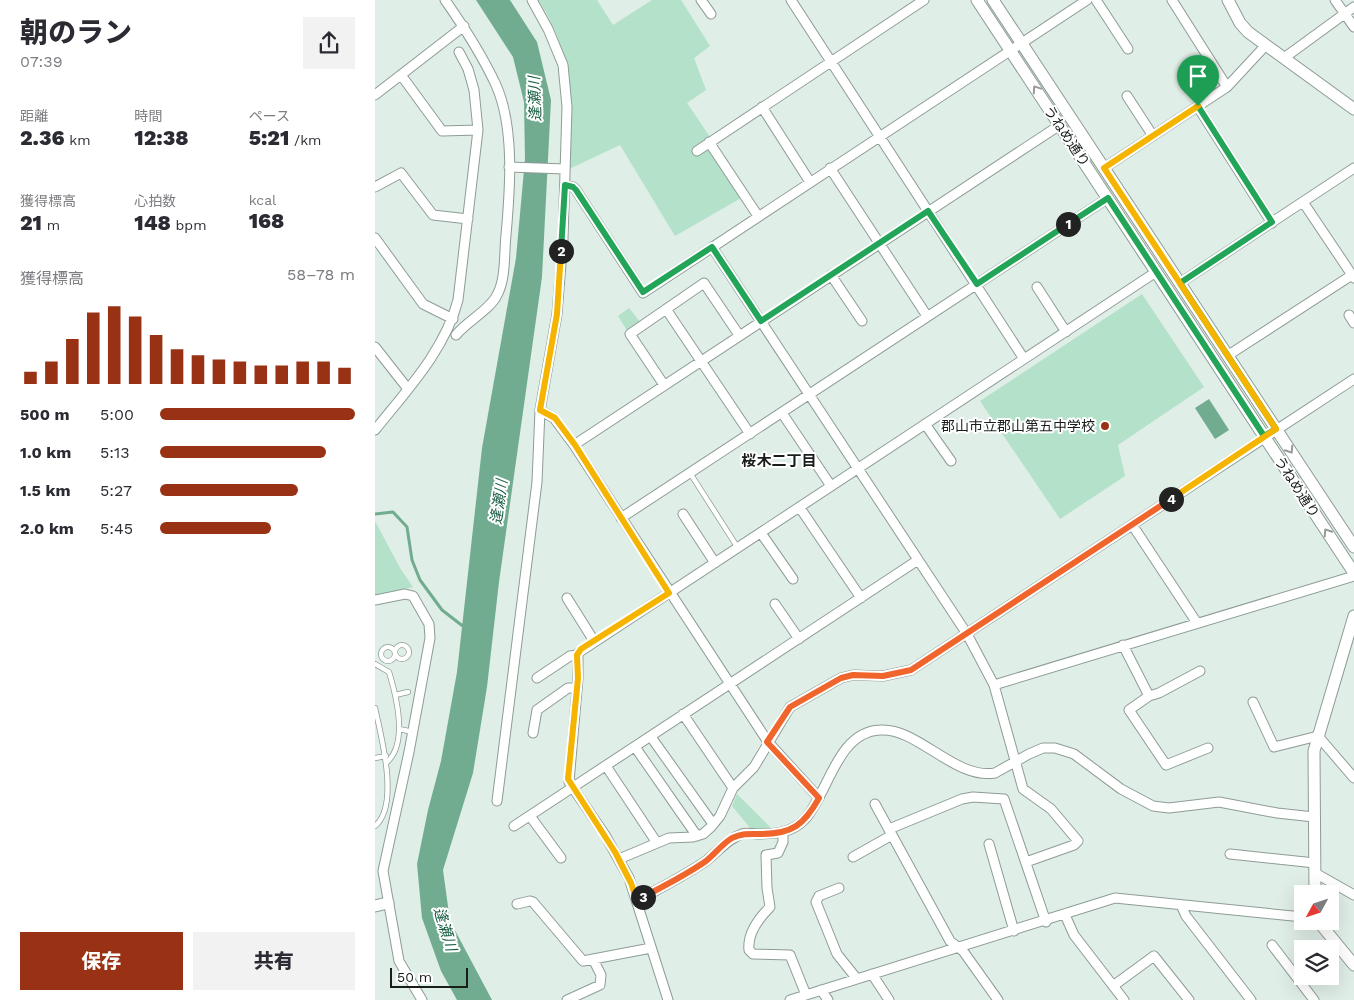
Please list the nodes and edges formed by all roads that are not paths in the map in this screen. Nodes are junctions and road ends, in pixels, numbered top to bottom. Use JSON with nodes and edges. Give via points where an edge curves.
{"nodes":[{"id":1,"x":445,"y":0,"type":"edge"},
{"id":2,"x":531,"y":0,"type":"edge"},
{"id":3,"x":701,"y":0,"type":"edge"},
{"id":4,"x":791,"y":0,"type":"edge"},
{"id":5,"x":924,"y":0,"type":"edge"},
{"id":6,"x":977,"y":0,"type":"edge"},
{"id":7,"x":993,"y":0,"type":"edge"},
{"id":8,"x":1087,"y":0,"type":"edge"},
{"id":9,"x":1096,"y":0,"type":"edge"},
{"id":10,"x":1172,"y":0,"type":"edge"},
{"id":11,"x":1228,"y":0,"type":"edge"},
{"id":12,"x":1335,"y":0,"type":"edge"},
{"id":13,"x":1354,"y":7,"type":"edge"},
{"id":14,"x":711,"y":14,"type":"dead end"},
{"id":15,"x":1345,"y":14,"type":"junction"},
{"id":16,"x":464,"y":26,"type":"junction"},
{"id":17,"x":1354,"y":27,"type":"edge"},
{"id":18,"x":1021,"y":44,"type":"junction"},
{"id":19,"x":1266,"y":46,"type":"junction"},
{"id":20,"x":1128,"y":49,"type":"dead end"},
{"id":21,"x":1009,"y":51,"type":"junction"},
{"id":22,"x":459,"y":52,"type":"dead end"},
{"id":23,"x":1284,"y":58,"type":"junction"},
{"id":24,"x":831,"y":62,"type":"junction"},
{"id":25,"x":401,"y":76,"type":"junction"},
{"id":26,"x":1227,"y":87,"type":"junction"},
{"id":27,"x":375,"y":95,"type":"edge"},
{"id":28,"x":1127,"y":96,"type":"dead end"},
{"id":29,"x":1198,"y":106,"type":"junction"},
{"id":30,"x":762,"y":108,"type":"junction"},
{"id":31,"x":1354,"y":109,"type":"edge"},
{"id":32,"x":1060,"y":125,"type":"junction"},
{"id":33,"x":479,"y":130,"type":"junction"},
{"id":34,"x":878,"y":136,"type":"junction"},
{"id":35,"x":1153,"y":136,"type":"junction"},
{"id":36,"x":709,"y":142,"type":"junction"},
{"id":37,"x":697,"y":151,"type":"dead end"},
{"id":38,"x":509,"y":167,"type":"junction"},
{"id":39,"x":830,"y":168,"type":"junction"},
{"id":40,"x":1104,"y":168,"type":"junction"},
{"id":41,"x":1354,"y":168,"type":"edge"},
{"id":42,"x":563,"y":169,"type":"junction"},
{"id":43,"x":810,"y":182,"type":"junction"},
{"id":44,"x":565,"y":185,"type":"junction"},
{"id":45,"x":375,"y":187,"type":"edge"},
{"id":46,"x":1108,"y":198,"type":"junction"},
{"id":47,"x":1303,"y":202,"type":"junction"},
{"id":48,"x":928,"y":211,"type":"junction"},
{"id":49,"x":758,"y":216,"type":"junction"},
{"id":50,"x":468,"y":219,"type":"junction"},
{"id":51,"x":1272,"y":222,"type":"junction"},
{"id":52,"x":880,"y":243,"type":"junction"},
{"id":53,"x":377,"y":244,"type":"edge"},
{"id":54,"x":712,"y":247,"type":"junction"},
{"id":55,"x":1156,"y":272,"type":"junction"},
{"id":56,"x":831,"y":276,"type":"junction"},
{"id":57,"x":1353,"y":277,"type":"edge"},
{"id":58,"x":1180,"y":283,"type":"junction"},
{"id":59,"x":977,"y":284,"type":"junction"},
{"id":60,"x":1037,"y":287,"type":"dead end"},
{"id":61,"x":666,"y":309,"type":"junction"},
{"id":62,"x":927,"y":316,"type":"junction"},
{"id":63,"x":453,"y":318,"type":"junction"},
{"id":64,"x":761,"y":321,"type":"junction"},
{"id":65,"x":862,"y":322,"type":"dead end"},
{"id":66,"x":1066,"y":332,"type":"junction"},
{"id":67,"x":457,"y":335,"type":"dead end"},
{"id":68,"x":739,"y":335,"type":"junction"},
{"id":69,"x":375,"y":347,"type":"edge"},
{"id":70,"x":1227,"y":356,"type":"junction"},
{"id":71,"x":1024,"y":359,"type":"junction"},
{"id":72,"x":700,"y":361,"type":"junction"},
{"id":73,"x":1354,"y":379,"type":"edge"},
{"id":74,"x":664,"y":385,"type":"junction"},
{"id":75,"x":408,"y":389,"type":"junction"},
{"id":76,"x":810,"y":394,"type":"junction"},
{"id":77,"x":540,"y":410,"type":"junction"},
{"id":78,"x":782,"y":413,"type":"junction"},
{"id":79,"x":925,"y":424,"type":"junction"},
{"id":80,"x":1276,"y":429,"type":"junction"},
{"id":81,"x":375,"y":430,"type":"edge"},
{"id":82,"x":750,"y":434,"type":"junction"},
{"id":83,"x":1264,"y":436,"type":"junction"},
{"id":84,"x":575,"y":445,"type":"junction"},
{"id":85,"x":951,"y":461,"type":"dead end"},
{"id":86,"x":858,"y":468,"type":"junction"},
{"id":87,"x":690,"y":473,"type":"junction"},
{"id":88,"x":831,"y":486,"type":"junction"},
{"id":89,"x":800,"y":508,"type":"junction"},
{"id":90,"x":683,"y":514,"type":"dead end"},
{"id":91,"x":621,"y":518,"type":"junction"},
{"id":92,"x":1133,"y":526,"type":"junction"},
{"id":93,"x":761,"y":533,"type":"junction"},
{"id":94,"x":1354,"y":547,"type":"edge"},
{"id":95,"x":738,"y":548,"type":"junction"},
{"id":96,"x":919,"y":560,"type":"junction"},
{"id":97,"x":715,"y":563,"type":"junction"},
{"id":98,"x":1354,"y":574,"type":"edge"},
{"id":99,"x":793,"y":579,"type":"dead end"},
{"id":100,"x":669,"y":593,"type":"junction"},
{"id":101,"x":567,"y":598,"type":"dead end"},
{"id":102,"x":861,"y":598,"type":"junction"},
{"id":103,"x":375,"y":600,"type":"edge"},
{"id":104,"x":775,"y":604,"type":"dead end"},
{"id":105,"x":1354,"y":616,"type":"edge"},
{"id":106,"x":1197,"y":623,"type":"junction"},
{"id":107,"x":967,"y":634,"type":"junction"},
{"id":108,"x":799,"y":639,"type":"junction"},
{"id":109,"x":594,"y":641,"type":"junction"},
{"id":110,"x":1123,"y":646,"type":"junction"},
{"id":111,"x":375,"y":654,"type":"edge"},
{"id":112,"x":381,"y":655,"type":"junction"},
{"id":113,"x":577,"y":655,"type":"junction"},
{"id":114,"x":375,"y":664,"type":"edge"},
{"id":115,"x":1200,"y":671,"type":"dead end"},
{"id":116,"x":537,"y":678,"type":"dead end"},
{"id":117,"x":729,"y":685,"type":"junction"},
{"id":118,"x":994,"y":685,"type":"junction"},
{"id":119,"x":577,"y":688,"type":"junction"},
{"id":120,"x":407,"y":692,"type":"dead end"},
{"id":121,"x":395,"y":695,"type":"junction"},
{"id":122,"x":1149,"y":696,"type":"junction"},
{"id":123,"x":1253,"y":702,"type":"dead end"},
{"id":124,"x":375,"y":708,"type":"edge"},
{"id":125,"x":683,"y":714,"type":"junction"},
{"id":126,"x":399,"y":729,"type":"junction"},
{"id":127,"x":413,"y":732,"type":"junction"},
{"id":128,"x":533,"y":733,"type":"dead end"},
{"id":129,"x":1318,"y":736,"type":"junction"},
{"id":130,"x":381,"y":737,"type":"junction"},
{"id":131,"x":651,"y":737,"type":"junction"},
{"id":132,"x":375,"y":738,"type":"edge"},
{"id":133,"x":767,"y":742,"type":"junction"},
{"id":134,"x":635,"y":747,"type":"junction"},
{"id":135,"x":1208,"y":748,"type":"dead end"},
{"id":136,"x":386,"y":756,"type":"junction"},
{"id":137,"x":375,"y":758,"type":"edge"},
{"id":138,"x":1015,"y":761,"type":"junction"},
{"id":139,"x":386,"y":763,"type":"junction"},
{"id":140,"x":606,"y":766,"type":"junction"},
{"id":141,"x":1354,"y":778,"type":"edge"},
{"id":142,"x":572,"y":788,"type":"junction"},
{"id":143,"x":733,"y":788,"type":"junction"},
{"id":144,"x":819,"y":798,"type":"junction"},
{"id":145,"x":497,"y":801,"type":"dead end"},
{"id":146,"x":875,"y":804,"type":"dead end"},
{"id":147,"x":529,"y":816,"type":"junction"},
{"id":148,"x":1314,"y":817,"type":"junction"},
{"id":149,"x":713,"y":824,"type":"junction"},
{"id":150,"x":375,"y":826,"type":"edge"},
{"id":151,"x":514,"y":826,"type":"dead end"},
{"id":152,"x":783,"y":832,"type":"junction"},
{"id":153,"x":891,"y":832,"type":"junction"},
{"id":154,"x":697,"y":836,"type":"junction"},
{"id":155,"x":657,"y":843,"type":"junction"},
{"id":156,"x":989,"y":844,"type":"dead end"},
{"id":157,"x":1229,"y":854,"type":"dead end"},
{"id":158,"x":853,"y":857,"type":"dead end"},
{"id":159,"x":561,"y":858,"type":"dead end"},
{"id":160,"x":619,"y":859,"type":"junction"},
{"id":161,"x":1026,"y":862,"type":"junction"},
{"id":162,"x":1315,"y":868,"type":"junction"},
{"id":163,"x":1315,"y":885,"type":"edge"},
{"id":164,"x":839,"y":888,"type":"dead end"},
{"id":165,"x":1354,"y":895,"type":"edge"},
{"id":166,"x":637,"y":901,"type":"junction"},
{"id":167,"x":388,"y":903,"type":"junction"},
{"id":168,"x":517,"y":904,"type":"dead end"},
{"id":169,"x":1181,"y":905,"type":"junction"},
{"id":170,"x":375,"y":906,"type":"edge"},
{"id":171,"x":1065,"y":915,"type":"junction"},
{"id":172,"x":1294,"y":916,"type":"edge"},
{"id":173,"x":1046,"y":922,"type":"junction"},
{"id":174,"x":1325,"y":930,"type":"edge"},
{"id":175,"x":1014,"y":931,"type":"junction"},
{"id":176,"x":1272,"y":945,"type":"dead end"},
{"id":177,"x":651,"y":948,"type":"junction"},
{"id":178,"x":957,"y":948,"type":"junction"},
{"id":179,"x":593,"y":959,"type":"junction"},
{"id":180,"x":1354,"y":965,"type":"edge"},
{"id":181,"x":872,"y":974,"type":"junction"},
{"id":182,"x":857,"y":979,"type":"junction"},
{"id":183,"x":1113,"y":986,"type":"junction"},
{"id":184,"x":821,"y":990,"type":"junction"},
{"id":185,"x":806,"y":995,"type":"junction"},
{"id":186,"x":421,"y":1000,"type":"edge"},
{"id":187,"x":567,"y":1000,"type":"edge"},
{"id":188,"x":668,"y":1000,"type":"edge"},
{"id":189,"x":790,"y":1000,"type":"edge"},
{"id":190,"x":827,"y":1000,"type":"edge"},
{"id":191,"x":889,"y":1000,"type":"edge"},
{"id":192,"x":997,"y":1000,"type":"edge"},
{"id":193,"x":1124,"y":1000,"type":"edge"},
{"id":194,"x":1189,"y":1000,"type":"edge"},
{"id":195,"x":1251,"y":1000,"type":"edge"},
{"id":196,"x":1314,"y":1000,"type":"edge"}],
"edges":[{"from":1,"to":16,"type":"street"},
{"from":2,"to":42,"type":"street","via":[[563,65],[567,104]]},
{"from":3,"to":14,"type":"street"},
{"from":4,"to":24,"type":"street"},
{"from":5,"to":24,"type":"street"},
{"from":6,"to":21,"type":"street","name":"うねめ通り"},
{"from":7,"to":18,"type":"street","name":"うねめ通り"},
{"from":8,"to":18,"type":"street"},
{"from":9,"to":20,"type":"street"},
{"from":10,"to":26,"type":"street"},
{"from":11,"to":19,"type":"street","via":[[1240,23]]},
{"from":12,"to":15,"type":"street"},
{"from":13,"to":15,"type":"street"},
{"from":15,"to":17,"type":"street"},
{"from":15,"to":23,"type":"street"},
{"from":16,"to":25,"type":"street"},
{"from":16,"to":38,"type":"street","via":[[499,94]]},
{"from":18,"to":21,"type":"street"},
{"from":18,"to":40,"type":"street","name":"うねめ通り"},
{"from":19,"to":23,"type":"street"},
{"from":19,"to":26,"type":"street"},
{"from":32,"to":21,"type":"street","name":"うねめ通り","one_way":true},
{"from":21,"to":34,"type":"street"},
{"from":22,"to":33,"type":"street","via":[[474,90]]},
{"from":23,"to":31,"type":"street"},
{"from":24,"to":30,"type":"street"},
{"from":24,"to":34,"type":"street"},
{"from":25,"to":27,"type":"street"},
{"from":25,"to":33,"type":"street","via":[[442,131]]},
{"from":26,"to":29,"type":"street"},
{"from":28,"to":35,"type":"street"},
{"from":29,"to":35,"type":"street"},
{"from":29,"to":51,"type":"street"},
{"from":30,"to":36,"type":"street"},
{"from":30,"to":43,"type":"street"},
{"from":32,"to":46,"type":"street","name":"うねめ通り"},
{"from":32,"to":48,"type":"street"},
{"from":33,"to":50,"type":"street"},
{"from":34,"to":39,"type":"street"},
{"from":34,"to":48,"type":"street"},
{"from":35,"to":40,"type":"street"},
{"from":36,"to":37,"type":"street"},
{"from":36,"to":49,"type":"street"},
{"from":38,"to":42,"type":"street"},
{"from":38,"to":67,"type":"street","via":[[509,197],[497,295]]},
{"from":39,"to":43,"type":"street"},
{"from":39,"to":52,"type":"street"},
{"from":40,"to":58,"type":"street","name":"うねめ通り"},
{"from":41,"to":47,"type":"street"},
{"from":42,"to":44,"type":"street"},
{"from":43,"to":49,"type":"street"},
{"from":44,"to":54,"type":"street","via":[[575,188],[643,292]]},
{"from":44,"to":77,"type":"street","via":[[557,314]]},
{"from":45,"to":50,"type":"street","via":[[401,172],[433,215]]},
{"from":46,"to":55,"type":"street","name":"うねめ通り"},
{"from":46,"to":59,"type":"street"},
{"from":47,"to":51,"type":"street"},
{"from":47,"to":57,"type":"street"},
{"from":48,"to":52,"type":"street"},
{"from":48,"to":59,"type":"street"},
{"from":49,"to":54,"type":"street"},
{"from":50,"to":63,"type":"street"},
{"from":51,"to":58,"type":"street"},
{"from":52,"to":56,"type":"street"},
{"from":52,"to":62,"type":"street"},
{"from":53,"to":63,"type":"street","via":[[423,304]]},
{"from":54,"to":64,"type":"street"},
{"from":55,"to":66,"type":"street"},
{"from":55,"to":83,"type":"street","name":"うねめ通り"},
{"from":56,"to":64,"type":"street"},
{"from":56,"to":65,"type":"street"},
{"from":57,"to":70,"type":"street"},
{"from":58,"to":70,"type":"street","name":"うねめ通り"},
{"from":59,"to":62,"type":"street"},
{"from":59,"to":71,"type":"street"},
{"from":60,"to":66,"type":"street"},
{"from":61,"to":68,"type":"street","via":[[704,283]]},
{"from":61,"to":72,"type":"street"},
{"from":61,"to":74,"type":"street","via":[[629,334]]},
{"from":62,"to":76,"type":"street"},
{"from":63,"to":75,"type":"street","via":[[444,339]]},
{"from":64,"to":68,"type":"street"},
{"from":64,"to":76,"type":"street"},
{"from":66,"to":71,"type":"street"},
{"from":68,"to":72,"type":"street"},
{"from":69,"to":75,"type":"street"},
{"from":70,"to":80,"type":"street","name":"うねめ通り"},
{"from":71,"to":79,"type":"street"},
{"from":72,"to":74,"type":"street"},
{"from":72,"to":82,"type":"street"},
{"from":73,"to":80,"type":"street"},
{"from":74,"to":84,"type":"street"},
{"from":75,"to":81,"type":"street"},
{"from":76,"to":78,"type":"street"},
{"from":76,"to":86,"type":"street"},
{"from":77,"to":84,"type":"street","via":[[555,418]]},
{"from":77,"to":145,"type":"street","via":[[537,482]]},
{"from":78,"to":82,"type":"street"},
{"from":78,"to":88,"type":"street"},
{"from":79,"to":85,"type":"street"},
{"from":79,"to":86,"type":"street"},
{"from":80,"to":83,"type":"street"},
{"from":80,"to":94,"type":"street","name":"うねめ通り","one_way":true},
{"from":82,"to":87,"type":"street"},
{"from":83,"to":92,"type":"street"},
{"from":98,"to":83,"type":"street","name":"うねめ通り","one_way":true},
{"from":84,"to":91,"type":"street"},
{"from":86,"to":88,"type":"street"},
{"from":86,"to":96,"type":"street"},
{"from":87,"to":91,"type":"street"},
{"from":87,"to":95,"type":"lane"},
{"from":88,"to":89,"type":"street"},
{"from":89,"to":93,"type":"street"},
{"from":89,"to":102,"type":"street"},
{"from":90,"to":97,"type":"street"},
{"from":91,"to":100,"type":"street"},
{"from":92,"to":106,"type":"street"},
{"from":92,"to":107,"type":"street"},
{"from":93,"to":95,"type":"street"},
{"from":93,"to":99,"type":"street"},
{"from":95,"to":97,"type":"street"},
{"from":96,"to":102,"type":"street"},
{"from":96,"to":107,"type":"street"},
{"from":97,"to":100,"type":"street"},
{"from":98,"to":106,"type":"street"},
{"from":100,"to":109,"type":"street"},
{"from":100,"to":117,"type":"street"},
{"from":101,"to":109,"type":"street"},
{"from":102,"to":108,"type":"street"},
{"from":103,"to":127,"type":"street","via":[[405,594],[413,596],[429,624]]},
{"from":104,"to":108,"type":"street"},
{"from":105,"to":129,"type":"street"},
{"from":106,"to":110,"type":"street"},
{"from":107,"to":118,"type":"street"},
{"from":107,"to":133,"type":"street","via":[[911,670],[883,676],[841,678],[790,707]]},
{"from":108,"to":117,"type":"street"},
{"from":109,"to":113,"type":"street","via":[[579,650]]},
{"from":110,"to":118,"type":"street"},
{"from":110,"to":122,"type":"street"},
{"from":111,"to":112,"type":"lane"},
{"from":112,"to":112,"type":"lane","via":[[382,650],[389,647],[395,653],[389,662]]},
{"from":113,"to":116,"type":"street","via":[[570,656]]},
{"from":113,"to":119,"type":"street"},
{"from":114,"to":121,"type":"lane","via":[[389,672]]},
{"from":115,"to":122,"type":"street"},
{"from":117,"to":125,"type":"street"},
{"from":117,"to":133,"type":"street"},
{"from":118,"to":138,"type":"street"},
{"from":119,"to":128,"type":"street","via":[[568,688],[537,710]]},
{"from":119,"to":142,"type":"street","via":[[568,779]]},
{"from":120,"to":121,"type":"lane"},
{"from":121,"to":126,"type":"lane","via":[[401,719]]},
{"from":122,"to":135,"type":"street","via":[[1129,710],[1166,765]]},
{"from":123,"to":129,"type":"street","via":[[1274,747]]},
{"from":124,"to":130,"type":"lane"},
{"from":125,"to":131,"type":"street"},
{"from":125,"to":143,"type":"street"},
{"from":126,"to":127,"type":"lane"},
{"from":126,"to":139,"type":"lane","via":[[393,756]]},
{"from":127,"to":167,"type":"street","via":[[383,871]]},
{"from":129,"to":141,"type":"street"},
{"from":129,"to":148,"type":"street","via":[[1314,751]]},
{"from":130,"to":132,"type":"lane"},
{"from":130,"to":136,"type":"lane"},
{"from":131,"to":134,"type":"street"},
{"from":131,"to":149,"type":"street"},
{"from":133,"to":143,"type":"street","via":[[754,766]]},
{"from":133,"to":144,"type":"street"},
{"from":134,"to":140,"type":"street"},
{"from":134,"to":154,"type":"street"},
{"from":136,"to":137,"type":"lane"},
{"from":136,"to":139,"type":"lane"},
{"from":138,"to":144,"type":"street","via":[[987,775],[960,766],[905,736],[880,730],[865,734],[851,744]]},
{"from":138,"to":148,"type":"street","via":[[1043,748],[1055,748],[1074,754],[1121,789],[1153,806],[1169,808],[1219,802]]},
{"from":138,"to":161,"type":"street","via":[[1023,789],[1051,809],[1078,841]]},
{"from":139,"to":150,"type":"lane","via":[[388,786],[381,819]]},
{"from":140,"to":142,"type":"street"},
{"from":140,"to":155,"type":"street"},
{"from":142,"to":147,"type":"street"},
{"from":142,"to":160,"type":"street"},
{"from":143,"to":149,"type":"street"},
{"from":144,"to":152,"type":"street","via":[[804,820],[790,831]]},
{"from":146,"to":153,"type":"street"},
{"from":147,"to":151,"type":"street"},
{"from":147,"to":159,"type":"street"},
{"from":148,"to":162,"type":"street"},
{"from":149,"to":154,"type":"street"},
{"from":152,"to":166,"type":"street","via":[[737,836],[700,865]]},
{"from":152,"to":185,"type":"street","via":[[778,852],[767,856],[770,907],[757,920],[748,945],[753,954],[790,955]]},
{"from":153,"to":158,"type":"street"},
{"from":153,"to":161,"type":"street","via":[[962,798],[1004,799]]},
{"from":153,"to":178,"type":"street","via":[[950,941]]},
{"from":154,"to":155,"type":"street","via":[[669,838]]},
{"from":155,"to":160,"type":"street"},
{"from":156,"to":175,"type":"street"},
{"from":157,"to":162,"type":"street"},
{"from":160,"to":166,"type":"street"},
{"from":161,"to":173,"type":"street"},
{"from":162,"to":163,"type":"street"},
{"from":162,"to":165,"type":"street"},
{"from":164,"to":182,"type":"street","via":[[819,896],[816,902],[837,954]]},
{"from":166,"to":177,"type":"street"},
{"from":167,"to":170,"type":"street"},
{"from":167,"to":186,"type":"street","via":[[399,961]]},
{"from":168,"to":179,"type":"street","via":[[533,902],[583,961]]},
{"from":169,"to":171,"type":"street","via":[[1115,898]]},
{"from":169,"to":172,"type":"street"},
{"from":169,"to":195,"type":"street"},
{"from":171,"to":173,"type":"street"},
{"from":171,"to":183,"type":"street","via":[[1074,935]]},
{"from":173,"to":175,"type":"street"},
{"from":174,"to":180,"type":"street"},
{"from":175,"to":178,"type":"street"},
{"from":176,"to":196,"type":"street"},
{"from":177,"to":179,"type":"street"},
{"from":177,"to":188,"type":"street"},
{"from":178,"to":181,"type":"street"},
{"from":178,"to":192,"type":"street","via":[[963,951]]},
{"from":179,"to":187,"type":"street","via":[[601,975],[600,985]]},
{"from":181,"to":182,"type":"street"},
{"from":181,"to":191,"type":"street"},
{"from":182,"to":184,"type":"street"},
{"from":183,"to":193,"type":"street"},
{"from":183,"to":194,"type":"street","via":[[1154,956]]},
{"from":184,"to":185,"type":"street"},
{"from":184,"to":190,"type":"street"},
{"from":185,"to":189,"type":"street"}]}
